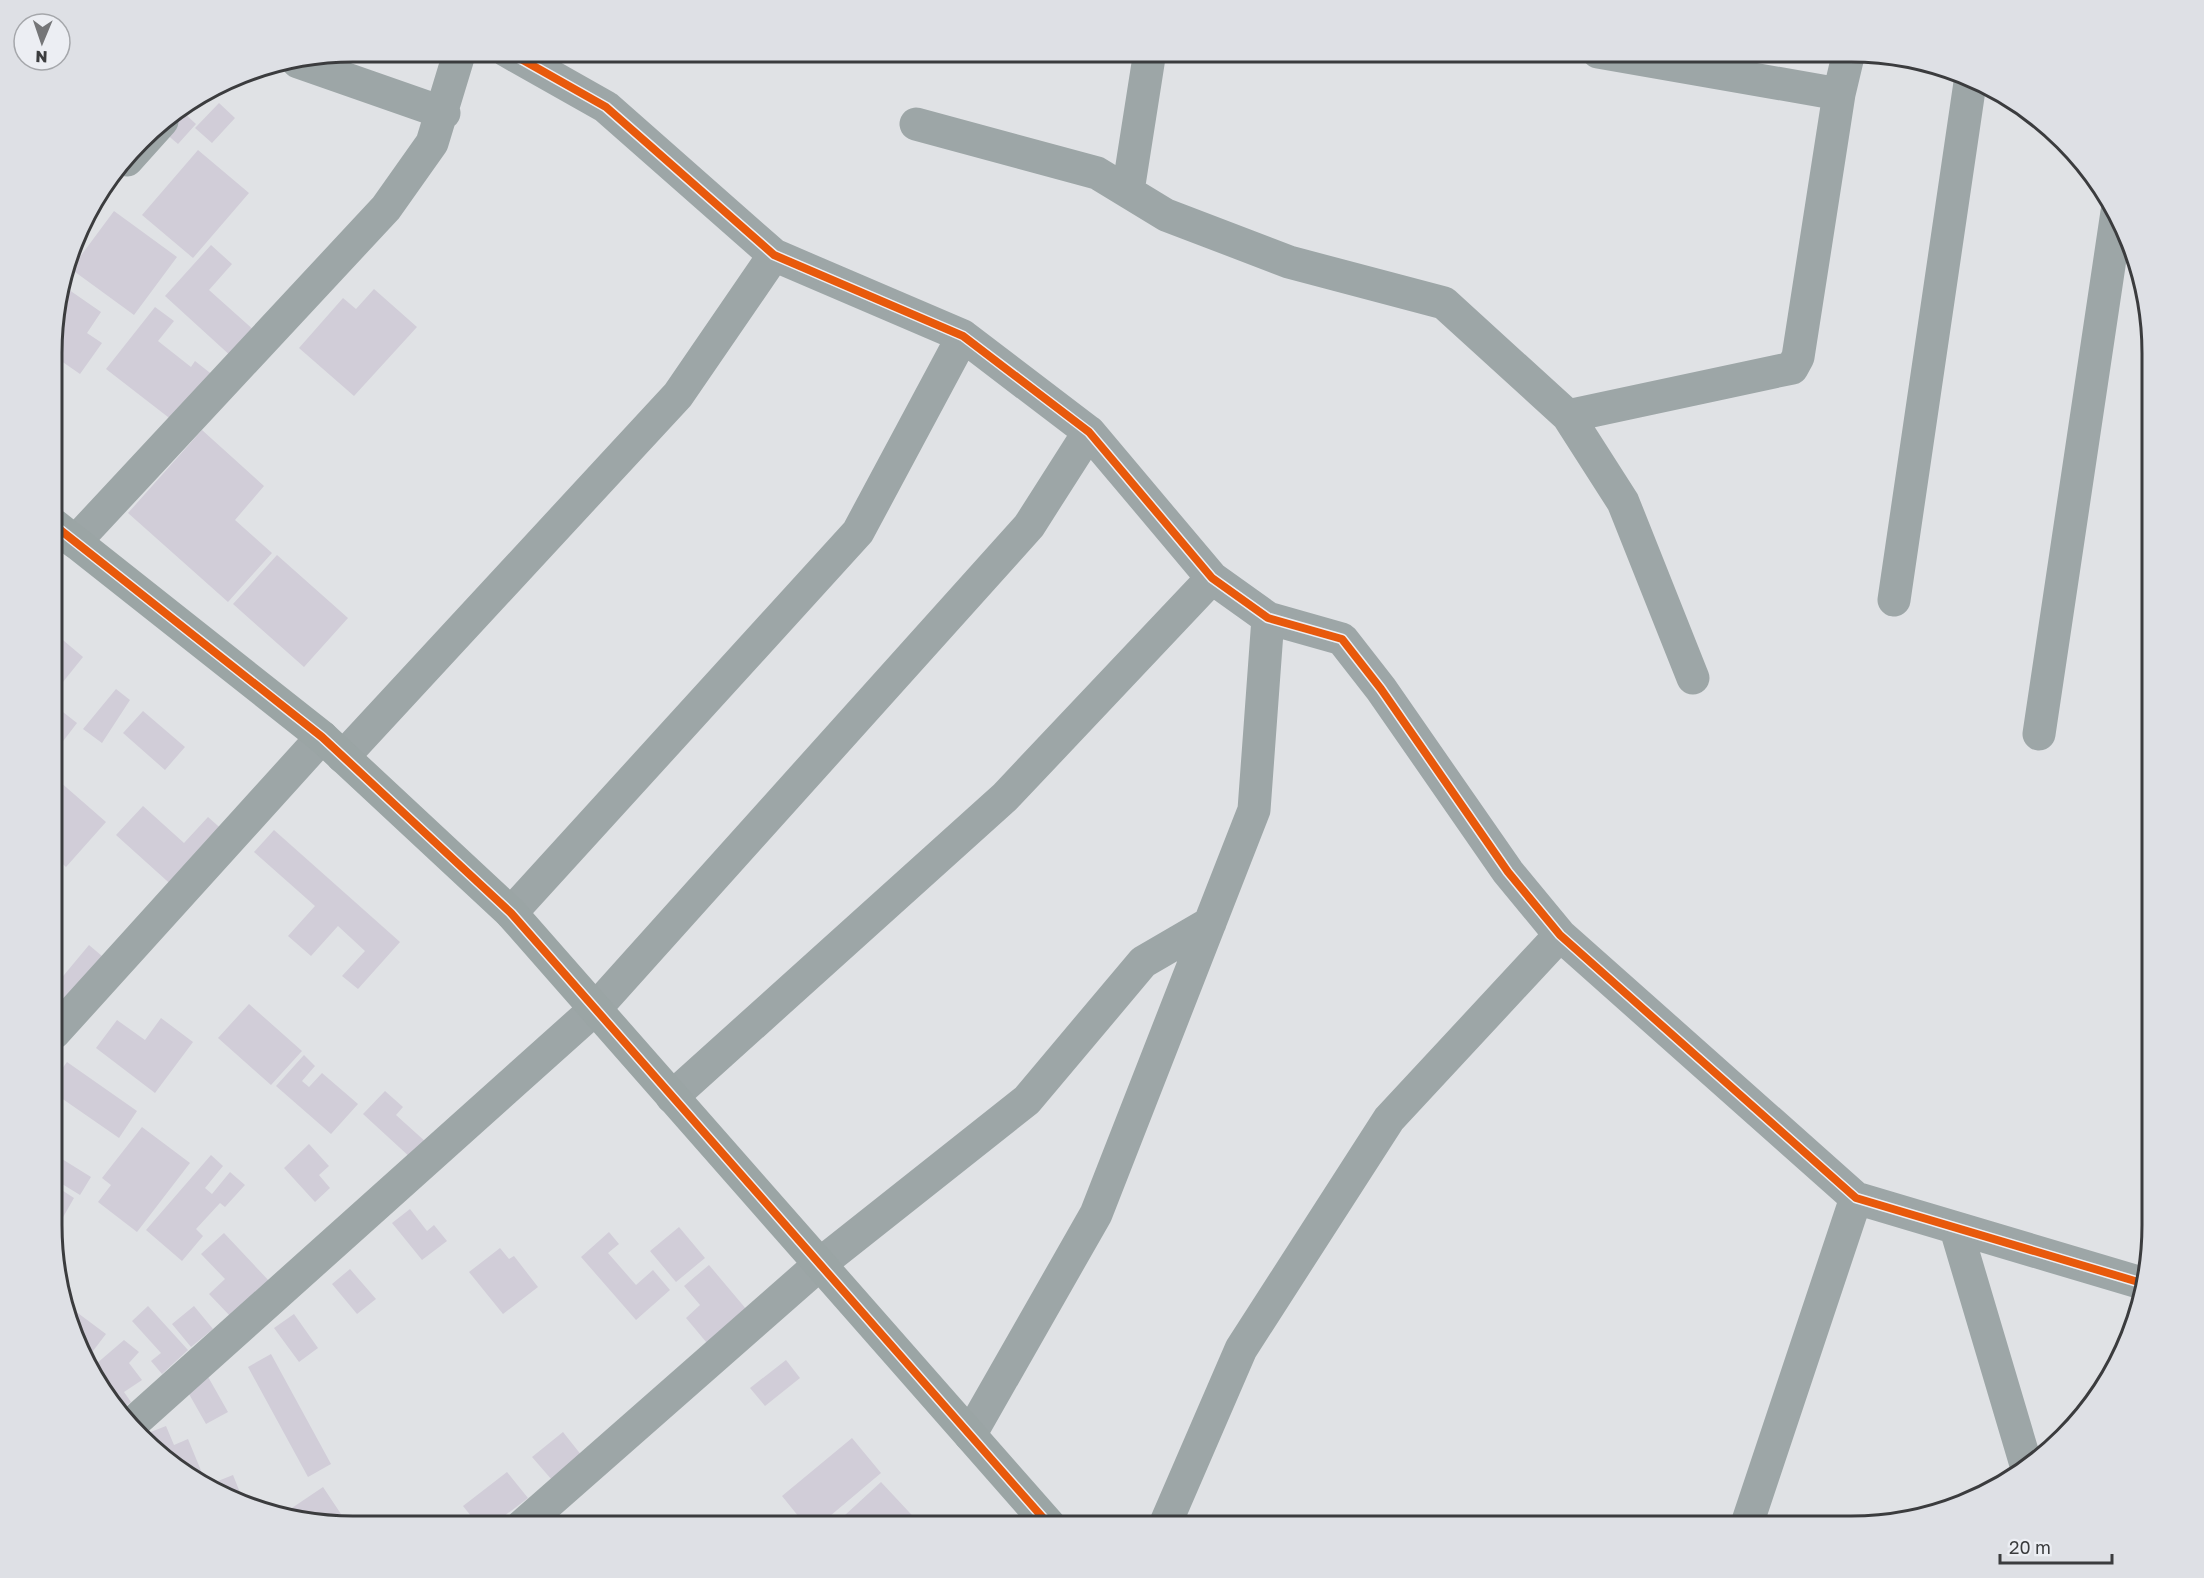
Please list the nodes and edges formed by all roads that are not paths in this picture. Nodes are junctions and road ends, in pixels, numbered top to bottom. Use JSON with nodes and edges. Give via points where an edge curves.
{"nodes":[{"id":1,"x":457,"y":62,"type":"edge"},
{"id":2,"x":526,"y":62,"type":"edge"},
{"id":3,"x":1148,"y":62,"type":"edge"},
{"id":4,"x":1660,"y":62,"type":"edge"},
{"id":5,"x":1847,"y":62,"type":"edge"},
{"id":6,"x":307,"y":65,"type":"edge"},
{"id":7,"x":1969,"y":87,"type":"edge"},
{"id":8,"x":1839,"y":94,"type":"junction"},
{"id":9,"x":444,"y":113,"type":"junction"},
{"id":10,"x":916,"y":124,"type":"dead end"},
{"id":11,"x":1128,"y":191,"type":"junction"},
{"id":12,"x":2114,"y":229,"type":"edge"},
{"id":13,"x":774,"y":255,"type":"junction"},
{"id":14,"x":963,"y":336,"type":"junction"},
{"id":15,"x":1568,"y":416,"type":"junction"},
{"id":16,"x":1089,"y":432,"type":"junction"},
{"id":17,"x":64,"y":533,"type":"edge"},
{"id":18,"x":1212,"y":578,"type":"junction"},
{"id":19,"x":1894,"y":600,"type":"dead end"},
{"id":20,"x":1268,"y":618,"type":"junction"},
{"id":21,"x":1693,"y":678,"type":"dead end"},
{"id":22,"x":2039,"y":734,"type":"dead end"},
{"id":23,"x":332,"y":747,"type":"junction"},
{"id":24,"x":511,"y":913,"type":"junction"},
{"id":25,"x":1210,"y":923,"type":"junction"},
{"id":26,"x":1560,"y":935,"type":"junction"},
{"id":27,"x":595,"y":1009,"type":"junction"},
{"id":28,"x":62,"y":1026,"type":"edge"},
{"id":29,"x":672,"y":1097,"type":"junction"},
{"id":30,"x":1856,"y":1198,"type":"junction"},
{"id":31,"x":1956,"y":1229,"type":"junction"},
{"id":32,"x":820,"y":1264,"type":"junction"},
{"id":33,"x":2137,"y":1282,"type":"edge"},
{"id":34,"x":137,"y":1420,"type":"edge"},
{"id":35,"x":970,"y":1435,"type":"junction"},
{"id":36,"x":2024,"y":1459,"type":"edge"},
{"id":37,"x":533,"y":1516,"type":"edge"},
{"id":38,"x":1041,"y":1516,"type":"edge"},
{"id":39,"x":1169,"y":1516,"type":"edge"},
{"id":40,"x":1750,"y":1516,"type":"edge"}],
"edges":[{"from":1,"to":9,"type":"street"},
{"from":2,"to":13,"type":"street","via":[[606,107]]},
{"from":3,"to":11,"type":"street"},
{"from":4,"to":8,"type":"street"},
{"from":5,"to":8,"type":"street"},
{"from":6,"to":9,"type":"street"},
{"from":7,"to":19,"type":"street"},
{"from":8,"to":15,"type":"street","via":[[1798,357],[1792,368]]},
{"from":9,"to":17,"type":"street","via":[[432,143],[386,208]]},
{"from":10,"to":11,"type":"street","via":[[1097,173]]},
{"from":11,"to":15,"type":"street","via":[[1166,215],[1289,262],[1444,303]]},
{"from":12,"to":22,"type":"street"},
{"from":13,"to":14,"type":"street"},
{"from":13,"to":23,"type":"street","via":[[678,395]]},
{"from":14,"to":16,"type":"street"},
{"from":14,"to":24,"type":"street","via":[[858,532]]},
{"from":15,"to":21,"type":"street","via":[[1623,502]]},
{"from":16,"to":18,"type":"street"},
{"from":16,"to":27,"type":"street","via":[[1029,526]]},
{"from":17,"to":23,"type":"street"},
{"from":18,"to":20,"type":"street"},
{"from":18,"to":29,"type":"street","via":[[1005,797]]},
{"from":20,"to":25,"type":"street","via":[[1254,810]]},
{"from":20,"to":26,"type":"street","via":[[1342,639],[1508,872]]},
{"from":23,"to":24,"type":"street"},
{"from":23,"to":28,"type":"street"},
{"from":24,"to":27,"type":"street"},
{"from":25,"to":32,"type":"street","via":[[1143,962],[1028,1100]]},
{"from":25,"to":35,"type":"street","via":[[1096,1214]]},
{"from":26,"to":30,"type":"street"},
{"from":26,"to":39,"type":"street","via":[[1389,1119],[1242,1349]]},
{"from":27,"to":29,"type":"street"},
{"from":27,"to":34,"type":"street"},
{"from":29,"to":32,"type":"street"},
{"from":30,"to":31,"type":"street"},
{"from":30,"to":40,"type":"street"},
{"from":31,"to":33,"type":"street"},
{"from":31,"to":36,"type":"street"},
{"from":32,"to":35,"type":"street"},
{"from":32,"to":37,"type":"street"},
{"from":35,"to":38,"type":"street"}]}
